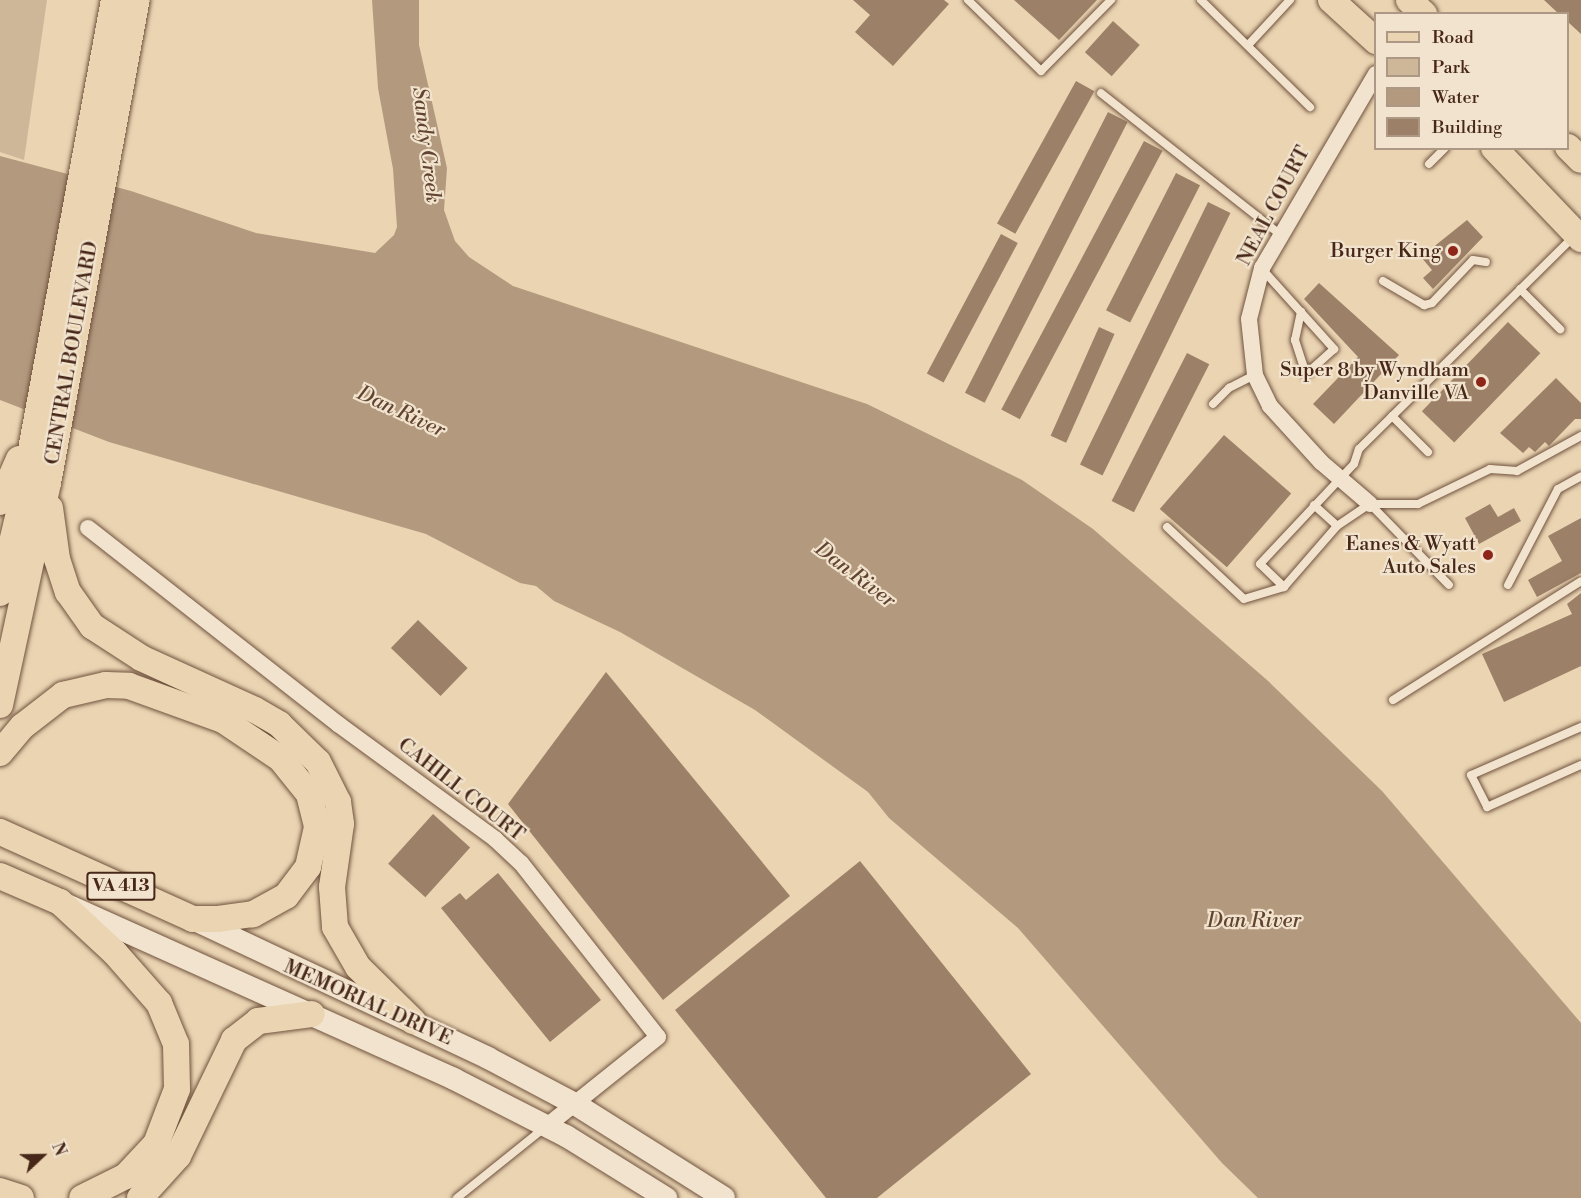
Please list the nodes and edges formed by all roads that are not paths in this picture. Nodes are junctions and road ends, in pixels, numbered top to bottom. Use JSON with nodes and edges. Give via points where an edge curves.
{"nodes":[{"id":1,"x":114,"y":0,"type":"edge"},
{"id":2,"x":137,"y":0,"type":"edge"},
{"id":3,"x":968,"y":0,"type":"edge"},
{"id":4,"x":1111,"y":0,"type":"edge"},
{"id":5,"x":1201,"y":0,"type":"edge"},
{"id":6,"x":1290,"y":0,"type":"edge"},
{"id":7,"x":1331,"y":0,"type":"edge"},
{"id":8,"x":1374,"y":39,"type":"edge"},
{"id":9,"x":1250,"y":43,"type":"junction"},
{"id":10,"x":1374,"y":77,"type":"edge"},
{"id":11,"x":1101,"y":93,"type":"dead end"},
{"id":12,"x":1310,"y":106,"type":"dead end"},
{"id":13,"x":101,"y":132,"type":"junction"},
{"id":14,"x":1569,"y":148,"type":"edge"},
{"id":15,"x":1443,"y":150,"type":"edge"},
{"id":16,"x":1496,"y":150,"type":"edge"},
{"id":17,"x":1581,"y":160,"type":"edge"},
{"id":18,"x":1429,"y":164,"type":"dead end"},
{"id":19,"x":1281,"y":235,"type":"junction"},
{"id":20,"x":1579,"y":236,"type":"edge"},
{"id":21,"x":1486,"y":262,"type":"dead end"},
{"id":22,"x":1262,"y":268,"type":"junction"},
{"id":23,"x":1383,"y":281,"type":"dead end"},
{"id":24,"x":1521,"y":289,"type":"junction"},
{"id":25,"x":1301,"y":312,"type":"junction"},
{"id":26,"x":1560,"y":328,"type":"dead end"},
{"id":27,"x":1255,"y":375,"type":"junction"},
{"id":28,"x":1213,"y":404,"type":"dead end"},
{"id":29,"x":1392,"y":416,"type":"junction"},
{"id":30,"x":1581,"y":435,"type":"edge"},
{"id":31,"x":1428,"y":452,"type":"dead end"},
{"id":32,"x":1581,"y":476,"type":"edge"},
{"id":33,"x":1339,"y":478,"type":"junction"},
{"id":34,"x":48,"y":483,"type":"junction"},
{"id":35,"x":11,"y":503,"type":"edge"},
{"id":36,"x":1370,"y":504,"type":"junction"},
{"id":37,"x":1314,"y":505,"type":"junction"},
{"id":38,"x":1337,"y":526,"type":"junction"},
{"id":39,"x":88,"y":528,"type":"dead end"},
{"id":40,"x":1167,"y":528,"type":"dead end"},
{"id":41,"x":1581,"y":581,"type":"edge"},
{"id":42,"x":1449,"y":585,"type":"dead end"},
{"id":43,"x":1508,"y":585,"type":"dead end"},
{"id":44,"x":1284,"y":587,"type":"junction"},
{"id":45,"x":0,"y":593,"type":"edge"},
{"id":46,"x":1393,"y":700,"type":"dead end"},
{"id":47,"x":0,"y":705,"type":"edge"},
{"id":48,"x":1581,"y":727,"type":"edge"},
{"id":49,"x":0,"y":753,"type":"edge"},
{"id":50,"x":1581,"y":765,"type":"edge"},
{"id":51,"x":0,"y":832,"type":"edge"},
{"id":52,"x":0,"y":876,"type":"edge"},
{"id":53,"x":50,"y":898,"type":"junction"},
{"id":54,"x":193,"y":919,"type":"junction"},
{"id":55,"x":312,"y":1014,"type":"junction"},
{"id":56,"x":413,"y":1021,"type":"junction"},
{"id":57,"x":575,"y":1104,"type":"junction"},
{"id":58,"x":547,"y":1126,"type":"junction"},
{"id":59,"x":0,"y":1191,"type":"edge"},
{"id":60,"x":21,"y":1198,"type":"edge"},
{"id":61,"x":82,"y":1198,"type":"edge"},
{"id":62,"x":140,"y":1198,"type":"edge"},
{"id":63,"x":457,"y":1198,"type":"edge"},
{"id":64,"x":666,"y":1198,"type":"edge"},
{"id":65,"x":723,"y":1198,"type":"edge"}],
"edges":[{"from":1,"to":13,"type":"main road","name":"CENTRAL BOULEVARD"},
{"from":2,"to":13,"type":"main road","name":"CENTRAL BOULEVARD"},
{"from":3,"to":4,"type":"lane","via":[[1041,71]]},
{"from":5,"to":9,"type":"lane"},
{"from":6,"to":9,"type":"lane"},
{"from":7,"to":8,"type":"main road"},
{"from":9,"to":12,"type":"lane"},
{"from":10,"to":19,"type":"street","name":"NEAL COURT"},
{"from":11,"to":19,"type":"lane"},
{"from":13,"to":34,"type":"main road","name":"CENTRAL BOULEVARD"},
{"from":13,"to":35,"type":"main road","name":"CENTRAL BOULEVARD","via":[[36,421]]},
{"from":14,"to":17,"type":"main road"},
{"from":15,"to":18,"type":"lane"},
{"from":16,"to":20,"type":"main road"},
{"from":19,"to":22,"type":"street","name":"NEAL COURT"},
{"from":20,"to":24,"type":"lane"},
{"from":21,"to":23,"type":"lane","via":[[1473,260],[1432,303],[1424,305]]},
{"from":22,"to":25,"type":"lane"},
{"from":22,"to":27,"type":"street","name":"NEAL COURT","via":[[1249,319]]},
{"from":24,"to":26,"type":"lane"},
{"from":24,"to":29,"type":"lane"},
{"from":25,"to":25,"type":"lane","via":[[1334,349],[1306,374],[1295,340]]},
{"from":27,"to":28,"type":"lane","via":[[1229,388]]},
{"from":27,"to":33,"type":"street","name":"NEAL COURT","via":[[1282,420]]},
{"from":29,"to":31,"type":"lane"},
{"from":29,"to":33,"type":"lane","via":[[1359,449],[1354,465]]},
{"from":30,"to":36,"type":"lane","via":[[1517,471],[1490,470],[1418,504]]},
{"from":32,"to":43,"type":"lane","via":[[1558,489]]},
{"from":33,"to":36,"type":"street","name":"NEAL COURT"},
{"from":33,"to":37,"type":"lane"},
{"from":34,"to":47,"type":"main road","name":"CENTRAL BOULEVARD"},
{"from":34,"to":56,"type":"main road","via":[[57,559],[68,592],[92,626],[141,658],[279,724],[318,762],[338,802],[341,824],[332,887],[335,927],[358,967]]},
{"from":35,"to":45,"type":"main road"},
{"from":36,"to":38,"type":"lane"},
{"from":36,"to":42,"type":"lane"},
{"from":37,"to":38,"type":"lane"},
{"from":37,"to":44,"type":"lane","via":[[1260,564]]},
{"from":38,"to":44,"type":"lane"},
{"from":39,"to":57,"type":"street","name":"CAHILL COURT","via":[[338,724],[495,839],[520,863],[658,1037]]},
{"from":40,"to":44,"type":"lane","via":[[1244,599]]},
{"from":41,"to":46,"type":"lane"},
{"from":48,"to":50,"type":"lane","via":[[1471,775],[1487,807]]},
{"from":49,"to":54,"type":"main road","via":[[46,705],[74,691],[106,685],[129,686],[183,702],[224,720],[280,759],[296,775],[314,808],[315,845],[308,867],[299,883],[271,907],[253,914]]},
{"from":51,"to":54,"type":"main road","name":"MEMORIAL DRIVE","number":"VA 413"},
{"from":52,"to":53,"type":"main road","name":"MEMORIAL DRIVE"},
{"from":53,"to":55,"type":"main road","name":"MEMORIAL DRIVE","number":"VA 413"},
{"from":53,"to":61,"type":"main road","via":[[137,974],[159,1003],[172,1033],[178,1066],[174,1102],[156,1144],[126,1176]]},
{"from":54,"to":56,"type":"main road","name":"MEMORIAL DRIVE","number":"VA 413"},
{"from":55,"to":58,"type":"main road","name":"MEMORIAL DRIVE","number":"VA 413"},
{"from":55,"to":62,"type":"main road","via":[[258,1021],[234,1040],[178,1156]]},
{"from":56,"to":57,"type":"main road","name":"MEMORIAL DRIVE","number":"VA 413"},
{"from":57,"to":58,"type":"street","name":"CAHILL COURT"},
{"from":57,"to":65,"type":"main road","name":"MEMORIAL DRIVE","number":"VA 413"},
{"from":58,"to":63,"type":"lane"},
{"from":58,"to":64,"type":"main road","name":"MEMORIAL DRIVE","number":"VA 413"},
{"from":59,"to":60,"type":"main road"}]}
